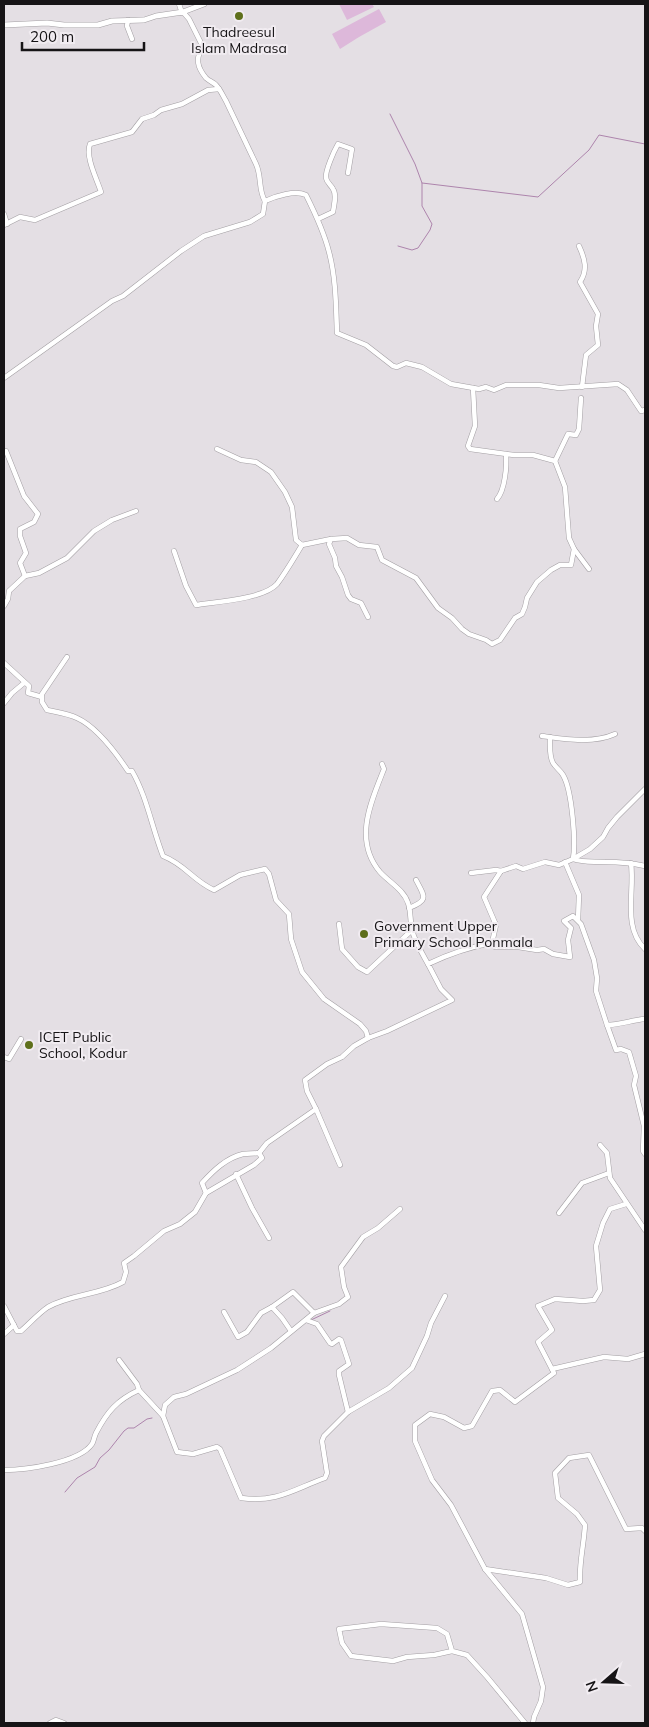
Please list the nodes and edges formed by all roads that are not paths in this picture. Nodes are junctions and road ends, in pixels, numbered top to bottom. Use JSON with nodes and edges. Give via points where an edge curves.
{"nodes":[{"id":1,"x":179,"y":4,"type":"edge"},
{"id":2,"x":204,"y":4,"type":"edge"},
{"id":3,"x":182,"y":12,"type":"junction"},
{"id":4,"x":128,"y":20,"type":"junction"},
{"id":5,"x":4,"y":25,"type":"edge"},
{"id":6,"x":132,"y":39,"type":"dead end"},
{"id":7,"x":219,"y":89,"type":"junction"},
{"id":8,"x":348,"y":173,"type":"dead end"},
{"id":9,"x":266,"y":201,"type":"junction"},
{"id":10,"x":4,"y":214,"type":"edge"},
{"id":11,"x":318,"y":219,"type":"junction"},
{"id":12,"x":5,"y":224,"type":"edge"},
{"id":13,"x":579,"y":246,"type":"dead end"},
{"id":14,"x":4,"y":378,"type":"edge"},
{"id":15,"x":582,"y":387,"type":"junction"},
{"id":16,"x":473,"y":388,"type":"junction"},
{"id":17,"x":580,"y":398,"type":"dead end"},
{"id":18,"x":645,"y":410,"type":"edge"},
{"id":19,"x":217,"y":448,"type":"dead end"},
{"id":20,"x":6,"y":451,"type":"dead end"},
{"id":21,"x":506,"y":454,"type":"junction"},
{"id":22,"x":555,"y":462,"type":"junction"},
{"id":23,"x":497,"y":499,"type":"dead end"},
{"id":24,"x":136,"y":511,"type":"dead end"},
{"id":25,"x":331,"y":539,"type":"junction"},
{"id":26,"x":302,"y":545,"type":"junction"},
{"id":27,"x":573,"y":547,"type":"junction"},
{"id":28,"x":174,"y":551,"type":"dead end"},
{"id":29,"x":588,"y":569,"type":"dead end"},
{"id":30,"x":25,"y":576,"type":"junction"},
{"id":31,"x":4,"y":606,"type":"edge"},
{"id":32,"x":368,"y":616,"type":"dead end"},
{"id":33,"x":67,"y":657,"type":"dead end"},
{"id":34,"x":4,"y":663,"type":"edge"},
{"id":35,"x":24,"y":683,"type":"dead end"},
{"id":36,"x":42,"y":697,"type":"junction"},
{"id":37,"x":4,"y":703,"type":"edge"},
{"id":38,"x":615,"y":734,"type":"dead end"},
{"id":39,"x":542,"y":736,"type":"dead end"},
{"id":40,"x":550,"y":737,"type":"junction"},
{"id":41,"x":382,"y":764,"type":"dead end"},
{"id":42,"x":645,"y":789,"type":"edge"},
{"id":43,"x":573,"y":859,"type":"junction"},
{"id":44,"x":566,"y":862,"type":"junction"},
{"id":45,"x":631,"y":863,"type":"junction"},
{"id":46,"x":645,"y":866,"type":"edge"},
{"id":47,"x":501,"y":872,"type":"junction"},
{"id":48,"x":471,"y":873,"type":"dead end"},
{"id":49,"x":416,"y":880,"type":"dead end"},
{"id":50,"x":409,"y":908,"type":"junction"},
{"id":51,"x":578,"y":920,"type":"junction"},
{"id":52,"x":339,"y":924,"type":"dead end"},
{"id":53,"x":412,"y":930,"type":"junction"},
{"id":54,"x":492,"y":943,"type":"junction"},
{"id":55,"x":645,"y":950,"type":"edge"},
{"id":56,"x":428,"y":964,"type":"junction"},
{"id":57,"x":645,"y":1019,"type":"edge"},
{"id":58,"x":607,"y":1025,"type":"junction"},
{"id":59,"x":368,"y":1038,"type":"junction"},
{"id":60,"x":21,"y":1039,"type":"dead end"},
{"id":61,"x":4,"y":1057,"type":"edge"},
{"id":62,"x":316,"y":1108,"type":"junction"},
{"id":63,"x":600,"y":1145,"type":"dead end"},
{"id":64,"x":259,"y":1153,"type":"junction"},
{"id":65,"x":645,"y":1154,"type":"edge"},
{"id":66,"x":340,"y":1165,"type":"dead end"},
{"id":67,"x":609,"y":1173,"type":"junction"},
{"id":68,"x":236,"y":1174,"type":"junction"},
{"id":69,"x":206,"y":1193,"type":"junction"},
{"id":70,"x":626,"y":1204,"type":"junction"},
{"id":71,"x":400,"y":1209,"type":"dead end"},
{"id":72,"x":559,"y":1213,"type":"dead end"},
{"id":73,"x":645,"y":1230,"type":"edge"},
{"id":74,"x":269,"y":1238,"type":"dead end"},
{"id":75,"x":445,"y":1296,"type":"dead end"},
{"id":76,"x":4,"y":1306,"type":"edge"},
{"id":77,"x":272,"y":1307,"type":"junction"},
{"id":78,"x":224,"y":1312,"type":"dead end"},
{"id":79,"x":314,"y":1313,"type":"junction"},
{"id":80,"x":306,"y":1320,"type":"junction"},
{"id":81,"x":14,"y":1325,"type":"junction"},
{"id":82,"x":291,"y":1331,"type":"junction"},
{"id":83,"x":4,"y":1334,"type":"edge"},
{"id":84,"x":645,"y":1354,"type":"edge"},
{"id":85,"x":119,"y":1360,"type":"dead end"},
{"id":86,"x":552,"y":1369,"type":"junction"},
{"id":87,"x":139,"y":1390,"type":"junction"},
{"id":88,"x":348,"y":1412,"type":"junction"},
{"id":89,"x":163,"y":1416,"type":"junction"},
{"id":90,"x":4,"y":1470,"type":"edge"},
{"id":91,"x":645,"y":1531,"type":"edge"},
{"id":92,"x":485,"y":1570,"type":"junction"},
{"id":93,"x":452,"y":1651,"type":"junction"},
{"id":94,"x":50,"y":1723,"type":"edge"},
{"id":95,"x":64,"y":1723,"type":"edge"},
{"id":96,"x":525,"y":1723,"type":"edge"},
{"id":97,"x":533,"y":1723,"type":"edge"}],
"edges":[{"from":1,"to":3,"type":"street"},
{"from":2,"to":3,"type":"street"},
{"from":3,"to":4,"type":"street"},
{"from":3,"to":7,"type":"street","via":[[203,47],[197,61],[201,70]]},
{"from":4,"to":5,"type":"street","via":[[98,26]]},
{"from":4,"to":6,"type":"street"},
{"from":7,"to":9,"type":"street","via":[[256,165],[261,194]]},
{"from":7,"to":12,"type":"street","via":[[208,90],[142,119],[132,132],[90,144],[89,157],[101,192],[36,220],[24,217]]},
{"from":8,"to":11,"type":"street","via":[[352,149],[338,144],[326,177],[335,195],[333,212]]},
{"from":9,"to":11,"type":"street","via":[[301,192],[306,194]]},
{"from":9,"to":14,"type":"street","via":[[263,214],[250,222],[204,236]]},
{"from":10,"to":12,"type":"street"},
{"from":11,"to":16,"type":"street","via":[[331,260],[337,333],[366,345],[393,366],[406,362],[422,367],[450,384]]},
{"from":13,"to":15,"type":"street","via":[[586,269],[580,282],[598,314],[598,344],[586,354]]},
{"from":15,"to":16,"type":"street","via":[[506,384],[494,390]]},
{"from":15,"to":18,"type":"street","via":[[618,384],[627,390],[641,412]]},
{"from":16,"to":21,"type":"street","via":[[475,426],[468,446],[470,449]]},
{"from":17,"to":22,"type":"street","via":[[579,428],[576,435],[568,434]]},
{"from":19,"to":26,"type":"street","via":[[241,460],[256,462],[271,472],[286,492],[292,507],[296,540]]},
{"from":20,"to":30,"type":"street","via":[[24,496],[38,514],[34,522],[20,529],[26,553],[20,563]]},
{"from":21,"to":22,"type":"street","via":[[533,455]]},
{"from":21,"to":23,"type":"street","via":[[503,487]]},
{"from":22,"to":27,"type":"street","via":[[565,487],[569,538]]},
{"from":24,"to":30,"type":"street","via":[[94,531],[67,558],[39,573]]},
{"from":25,"to":26,"type":"street"},
{"from":25,"to":27,"type":"street","via":[[347,538],[360,546],[377,547],[382,560],[416,578],[438,608],[462,630],[492,644],[500,640],[522,614],[537,582],[550,570],[560,565],[571,565]]},
{"from":25,"to":32,"type":"street","via":[[329,544],[348,595],[351,600],[361,603]]},
{"from":26,"to":28,"type":"street","via":[[276,585],[265,592],[196,605]]},
{"from":27,"to":29,"type":"street"},
{"from":30,"to":31,"type":"street","via":[[9,591]]},
{"from":33,"to":36,"type":"street"},
{"from":34,"to":36,"type":"street","via":[[29,686],[28,693]]},
{"from":35,"to":37,"type":"street"},
{"from":36,"to":59,"type":"street","via":[[47,710],[86,723],[115,752],[128,771],[132,771],[148,807],[163,856],[175,860],[195,879],[214,890],[240,875],[265,869],[276,900],[289,914],[291,939],[302,972],[324,999],[360,1024]]},
{"from":38,"to":40,"type":"street","via":[[594,739]]},
{"from":39,"to":40,"type":"street"},
{"from":40,"to":43,"type":"street","via":[[553,763],[564,776],[568,793],[575,833]]},
{"from":41,"to":50,"type":"street","via":[[384,768],[368,810],[366,836],[371,859],[399,890]]},
{"from":42,"to":43,"type":"street","via":[[617,817],[603,838]]},
{"from":43,"to":44,"type":"street"},
{"from":43,"to":45,"type":"street"},
{"from":44,"to":47,"type":"street","via":[[559,865],[545,862],[523,869],[516,866]]},
{"from":44,"to":51,"type":"street","via":[[579,895]]},
{"from":45,"to":46,"type":"street"},
{"from":45,"to":55,"type":"street","via":[[631,924]]},
{"from":47,"to":48,"type":"street"},
{"from":47,"to":54,"type":"street","via":[[484,897],[496,925]]},
{"from":49,"to":50,"type":"street","via":[[424,900]]},
{"from":50,"to":53,"type":"street"},
{"from":51,"to":54,"type":"street","via":[[573,916],[564,921],[571,928],[568,940],[570,957],[544,949],[495,947]]},
{"from":51,"to":58,"type":"street","via":[[596,968],[596,990]]},
{"from":52,"to":53,"type":"street","via":[[342,949],[367,972]]},
{"from":53,"to":56,"type":"street"},
{"from":54,"to":56,"type":"street","via":[[474,946]]},
{"from":56,"to":59,"type":"street","via":[[452,1000]]},
{"from":57,"to":58,"type":"street"},
{"from":58,"to":65,"type":"street","via":[[616,1050],[629,1052],[644,1126]]},
{"from":59,"to":62,"type":"street","via":[[305,1080]]},
{"from":60,"to":61,"type":"street","via":[[9,1059]]},
{"from":62,"to":64,"type":"street","via":[[267,1143]]},
{"from":62,"to":66,"type":"street"},
{"from":63,"to":67,"type":"street","via":[[606,1153]]},
{"from":64,"to":68,"type":"street","via":[[262,1158]]},
{"from":64,"to":69,"type":"street","via":[[243,1154],[222,1164],[202,1183]]},
{"from":67,"to":70,"type":"street"},
{"from":67,"to":72,"type":"street","via":[[582,1183]]},
{"from":68,"to":69,"type":"street"},
{"from":68,"to":74,"type":"street"},
{"from":69,"to":81,"type":"street","via":[[195,1212],[124,1262],[123,1282],[46,1308],[22,1331]]},
{"from":70,"to":73,"type":"street"},
{"from":70,"to":86,"type":"street","via":[[610,1209],[602,1223],[596,1246],[600,1290],[594,1300],[555,1299],[538,1306],[552,1330],[538,1342]]},
{"from":71,"to":79,"type":"street","via":[[363,1237],[341,1266],[348,1297],[339,1304]]},
{"from":75,"to":88,"type":"street","via":[[412,1368],[389,1388]]},
{"from":76,"to":81,"type":"street"},
{"from":77,"to":78,"type":"street","via":[[261,1313],[240,1337]]},
{"from":77,"to":79,"type":"street","via":[[293,1292]]},
{"from":77,"to":82,"type":"street"},
{"from":79,"to":80,"type":"street"},
{"from":80,"to":82,"type":"street"},
{"from":80,"to":88,"type":"street","via":[[317,1324],[330,1343],[341,1340],[349,1364],[339,1371]]},
{"from":81,"to":83,"type":"street"},
{"from":82,"to":89,"type":"street","via":[[236,1370],[174,1397],[166,1405]]},
{"from":84,"to":86,"type":"street","via":[[628,1359],[604,1357]]},
{"from":85,"to":87,"type":"street"},
{"from":86,"to":92,"type":"street","via":[[554,1373],[515,1402],[500,1390],[492,1391],[472,1426],[464,1428],[444,1417],[430,1414],[415,1425],[414,1441],[432,1480],[451,1505]]},
{"from":87,"to":89,"type":"street"},
{"from":87,"to":90,"type":"street","via":[[129,1394],[105,1416],[89,1448],[54,1464]]},
{"from":88,"to":89,"type":"street","via":[[322,1441],[325,1478],[284,1495],[257,1500],[241,1498],[217,1447],[193,1454],[177,1452]]},
{"from":91,"to":92,"type":"street","via":[[642,1528],[626,1529],[589,1455],[569,1458],[555,1473],[558,1498],[585,1524],[579,1563],[580,1582],[568,1586],[546,1578]]},
{"from":92,"to":97,"type":"street","via":[[522,1614],[544,1687]]},
{"from":93,"to":93,"type":"street","via":[[393,1660],[352,1656],[342,1643],[339,1629],[381,1624],[437,1628],[447,1634]]},
{"from":93,"to":96,"type":"street","via":[[467,1655]]},
{"from":94,"to":95,"type":"street","via":[[56,1720]]}]}
